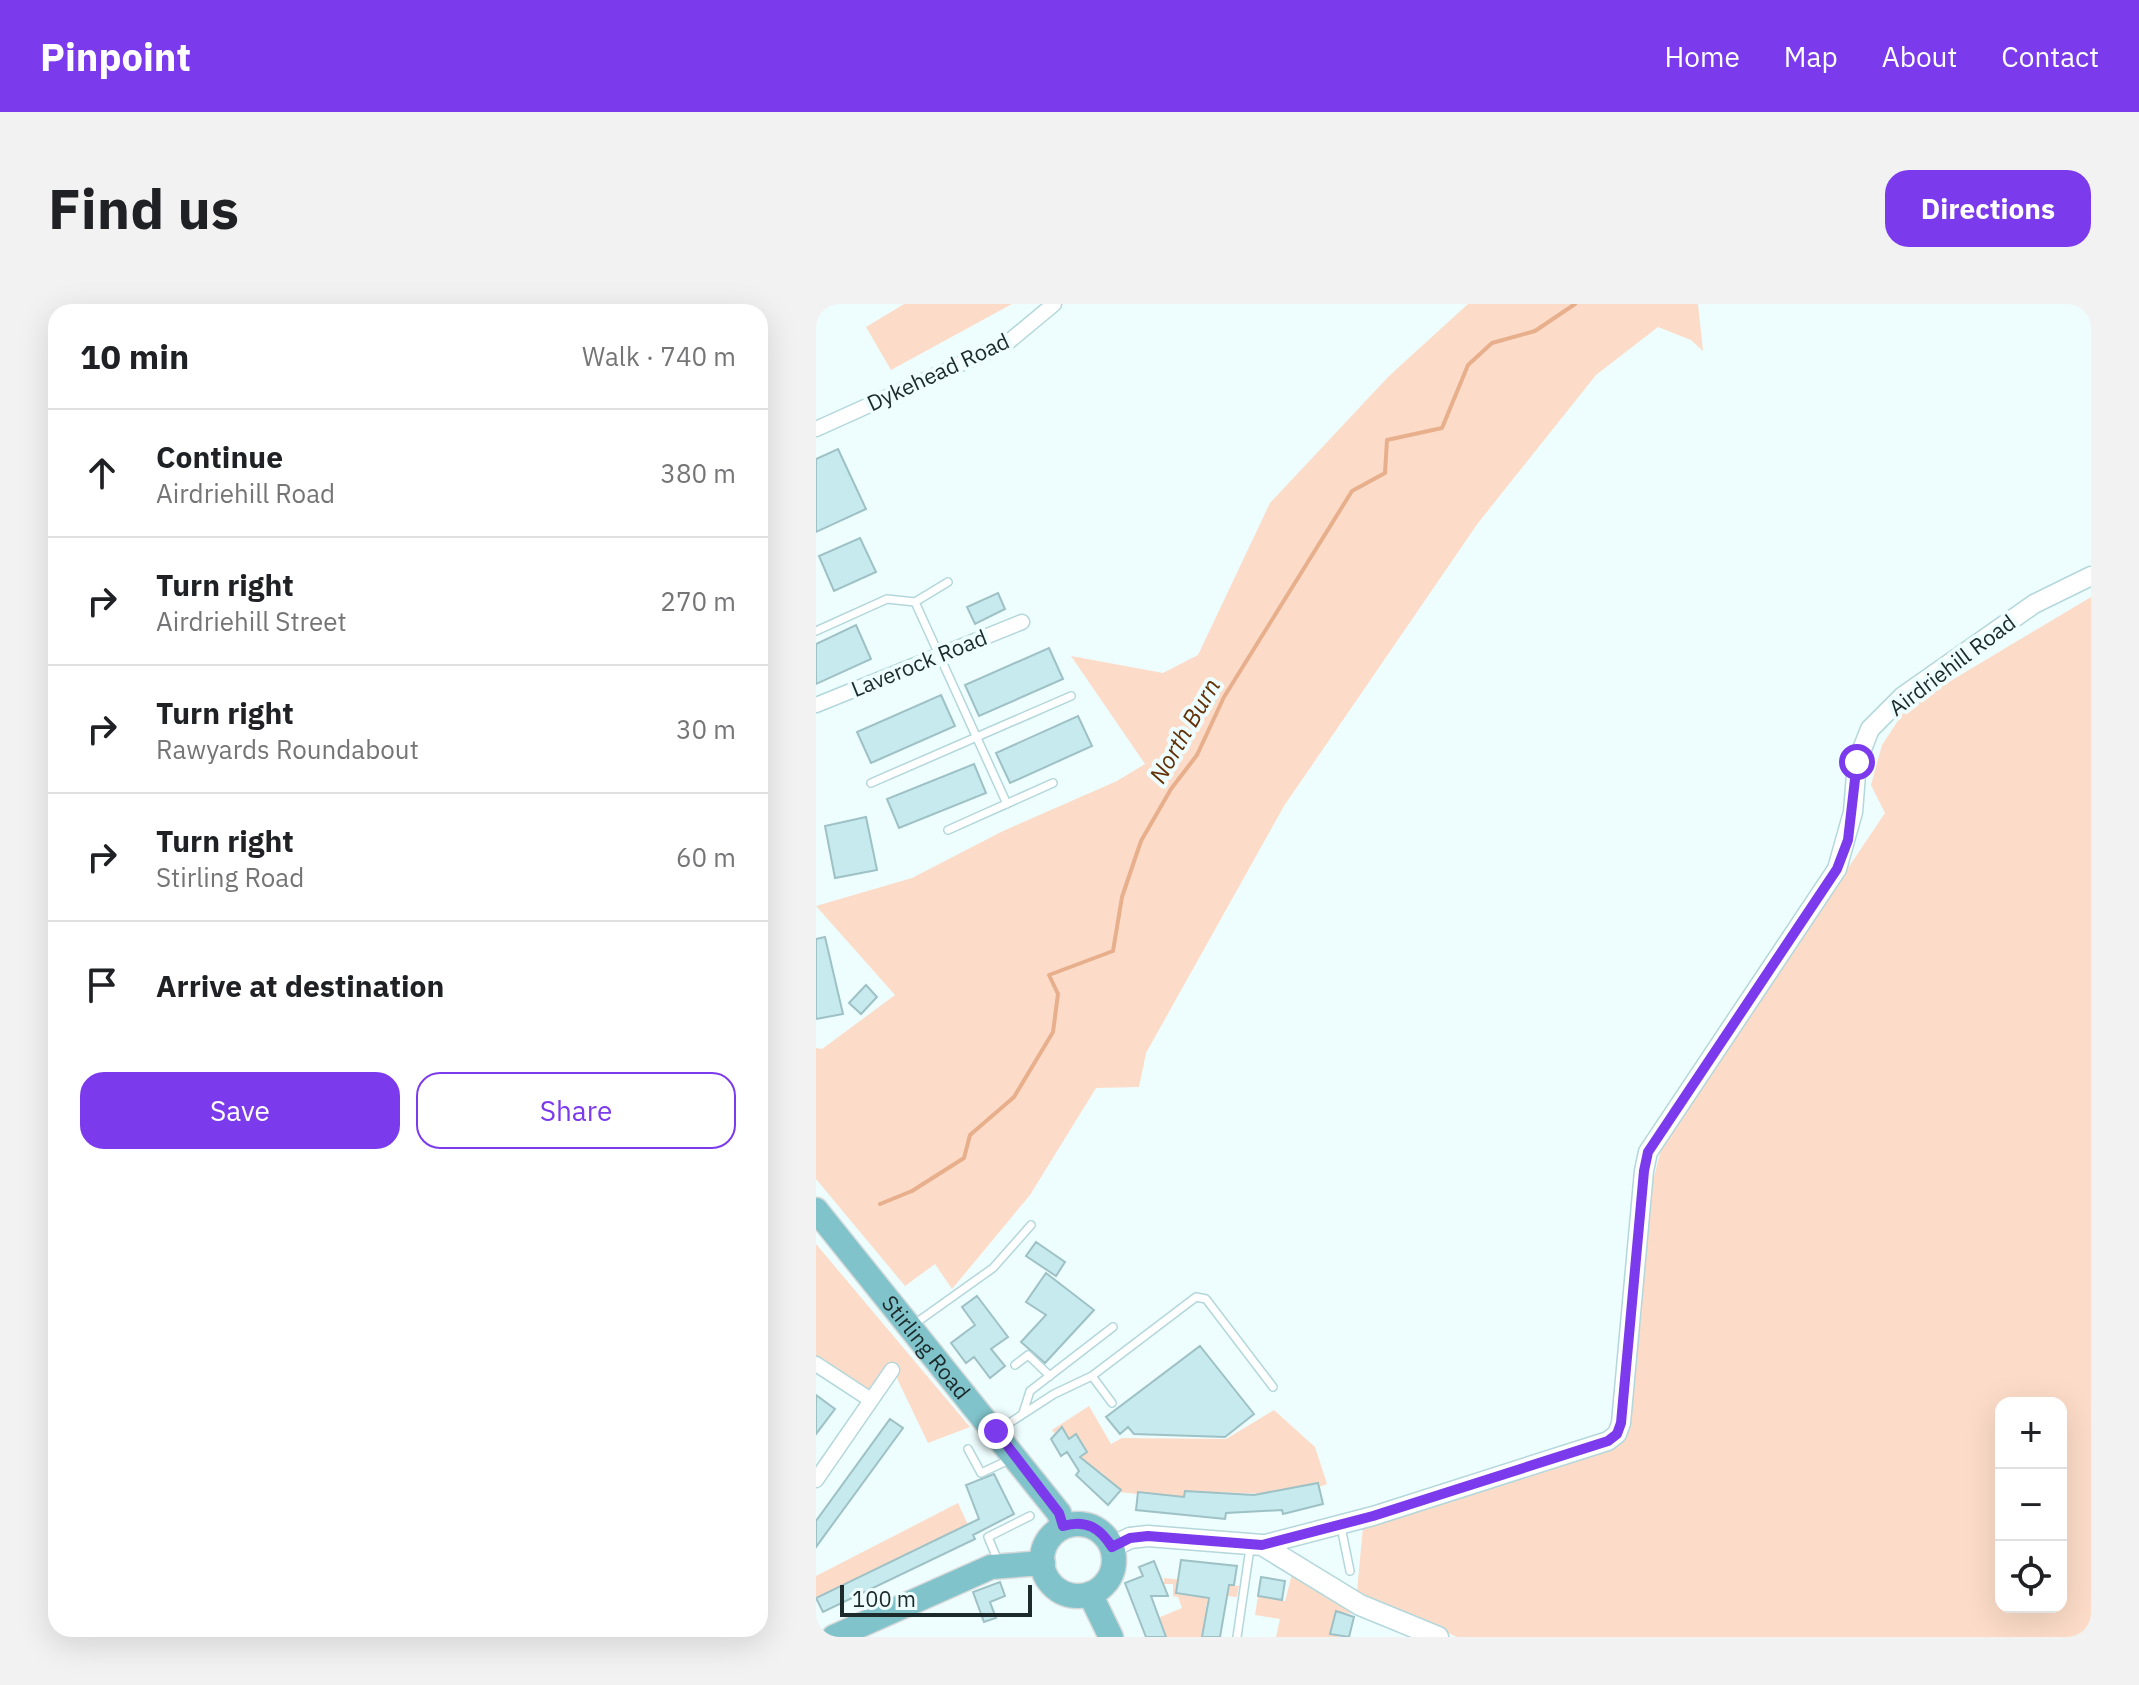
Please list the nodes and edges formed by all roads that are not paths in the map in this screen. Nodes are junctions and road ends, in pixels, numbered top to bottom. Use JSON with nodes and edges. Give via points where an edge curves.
{"nodes":[{"id":1,"x":1054,"y":304,"type":"edge"},
{"id":2,"x":816,"y":429,"type":"edge"},
{"id":3,"x":2091,"y":576,"type":"edge"},
{"id":4,"x":948,"y":582,"type":"dead end"},
{"id":5,"x":915,"y":602,"type":"junction"},
{"id":6,"x":1022,"y":622,"type":"dead end"},
{"id":7,"x":816,"y":631,"type":"edge"},
{"id":8,"x":941,"y":655,"type":"junction"},
{"id":9,"x":1071,"y":696,"type":"dead end"},
{"id":10,"x":816,"y":705,"type":"edge"},
{"id":11,"x":977,"y":738,"type":"junction"},
{"id":12,"x":871,"y":783,"type":"dead end"},
{"id":13,"x":1053,"y":783,"type":"dead end"},
{"id":14,"x":1007,"y":804,"type":"junction"},
{"id":15,"x":948,"y":830,"type":"dead end"},
{"id":16,"x":816,"y":1210,"type":"edge"},
{"id":17,"x":1031,"y":1225,"type":"dead end"},
{"id":18,"x":912,"y":1326,"type":"junction"},
{"id":19,"x":1113,"y":1327,"type":"dead end"},
{"id":20,"x":816,"y":1364,"type":"edge"},
{"id":21,"x":1015,"y":1365,"type":"dead end"},
{"id":22,"x":892,"y":1370,"type":"dead end"},
{"id":23,"x":1050,"y":1376,"type":"junction"},
{"id":24,"x":1092,"y":1376,"type":"junction"},
{"id":25,"x":1273,"y":1387,"type":"dead end"},
{"id":26,"x":871,"y":1400,"type":"junction"},
{"id":27,"x":1112,"y":1403,"type":"dead end"},
{"id":28,"x":1023,"y":1413,"type":"junction"},
{"id":29,"x":996,"y":1431,"type":"junction"},
{"id":30,"x":968,"y":1449,"type":"dead end"},
{"id":31,"x":1015,"y":1457,"type":"junction"},
{"id":32,"x":816,"y":1480,"type":"edge"},
{"id":33,"x":1030,"y":1516,"type":"dead end"},
{"id":34,"x":1341,"y":1525,"type":"junction"},
{"id":35,"x":1063,"y":1526,"type":"junction"},
{"id":36,"x":1256,"y":1545,"type":"junction"},
{"id":37,"x":1112,"y":1547,"type":"junction"},
{"id":38,"x":1043,"y":1563,"type":"junction"},
{"id":39,"x":999,"y":1565,"type":"junction"},
{"id":40,"x":1350,"y":1571,"type":"dead end"},
{"id":41,"x":1090,"y":1594,"type":"junction"},
{"id":42,"x":838,"y":1636,"type":"edge"},
{"id":43,"x":1111,"y":1637,"type":"edge"},
{"id":44,"x":1237,"y":1637,"type":"edge"},
{"id":45,"x":1438,"y":1637,"type":"edge"}],
"edges":[{"from":1,"to":2,"type":"street","name":"Dykehead Road","via":[[1007,343]]},
{"from":3,"to":34,"type":"street","name":"Airdriehill Road","via":[[2034,604],[1903,696],[1870,729],[1857,762],[1848,840],[1837,869],[1648,1152],[1617,1434]]},
{"from":4,"to":5,"type":"lane"},
{"from":5,"to":7,"type":"lane","via":[[887,599]]},
{"from":5,"to":8,"type":"lane"},
{"from":6,"to":8,"type":"street","name":"Laverock Road"},
{"from":8,"to":10,"type":"street","name":"Laverock Road"},
{"from":8,"to":11,"type":"lane"},
{"from":9,"to":11,"type":"lane"},
{"from":11,"to":12,"type":"lane"},
{"from":11,"to":14,"type":"lane"},
{"from":13,"to":14,"type":"lane"},
{"from":14,"to":15,"type":"lane"},
{"from":16,"to":18,"type":"main road","name":"Stirling Road"},
{"from":17,"to":18,"type":"lane","via":[[993,1268]]},
{"from":18,"to":29,"type":"main road","name":"Stirling Road"},
{"from":19,"to":23,"type":"lane"},
{"from":20,"to":26,"type":"street"},
{"from":21,"to":23,"type":"lane","via":[[1028,1355]]},
{"from":22,"to":26,"type":"street"},
{"from":23,"to":28,"type":"lane","via":[[1030,1391]]},
{"from":24,"to":25,"type":"lane","via":[[1201,1297]]},
{"from":24,"to":27,"type":"lane"},
{"from":24,"to":28,"type":"lane"},
{"from":26,"to":32,"type":"street"},
{"from":28,"to":29,"type":"lane"},
{"from":29,"to":31,"type":"main road","name":"Stirling Road"},
{"from":30,"to":31,"type":"lane","via":[[981,1473]]},
{"from":31,"to":35,"type":"main road","name":"Stirling Road","via":[[1059,1513]]},
{"from":33,"to":39,"type":"lane","via":[[988,1537]]},
{"from":34,"to":36,"type":"street"},
{"from":34,"to":40,"type":"lane"},
{"from":35,"to":37,"type":"main road","via":[[1090,1525]]},
{"from":35,"to":38,"type":"main road","via":[[1046,1543]]},
{"from":36,"to":37,"type":"main road","via":[[1148,1536]]},
{"from":36,"to":44,"type":"lane"},
{"from":36,"to":45,"type":"main road","via":[[1360,1605]]},
{"from":37,"to":41,"type":"main road","via":[[1109,1577]]},
{"from":38,"to":39,"type":"main road"},
{"from":38,"to":41,"type":"main road","via":[[1048,1580],[1060,1592]]},
{"from":39,"to":42,"type":"main road"},
{"from":41,"to":43,"type":"main road"}]}
